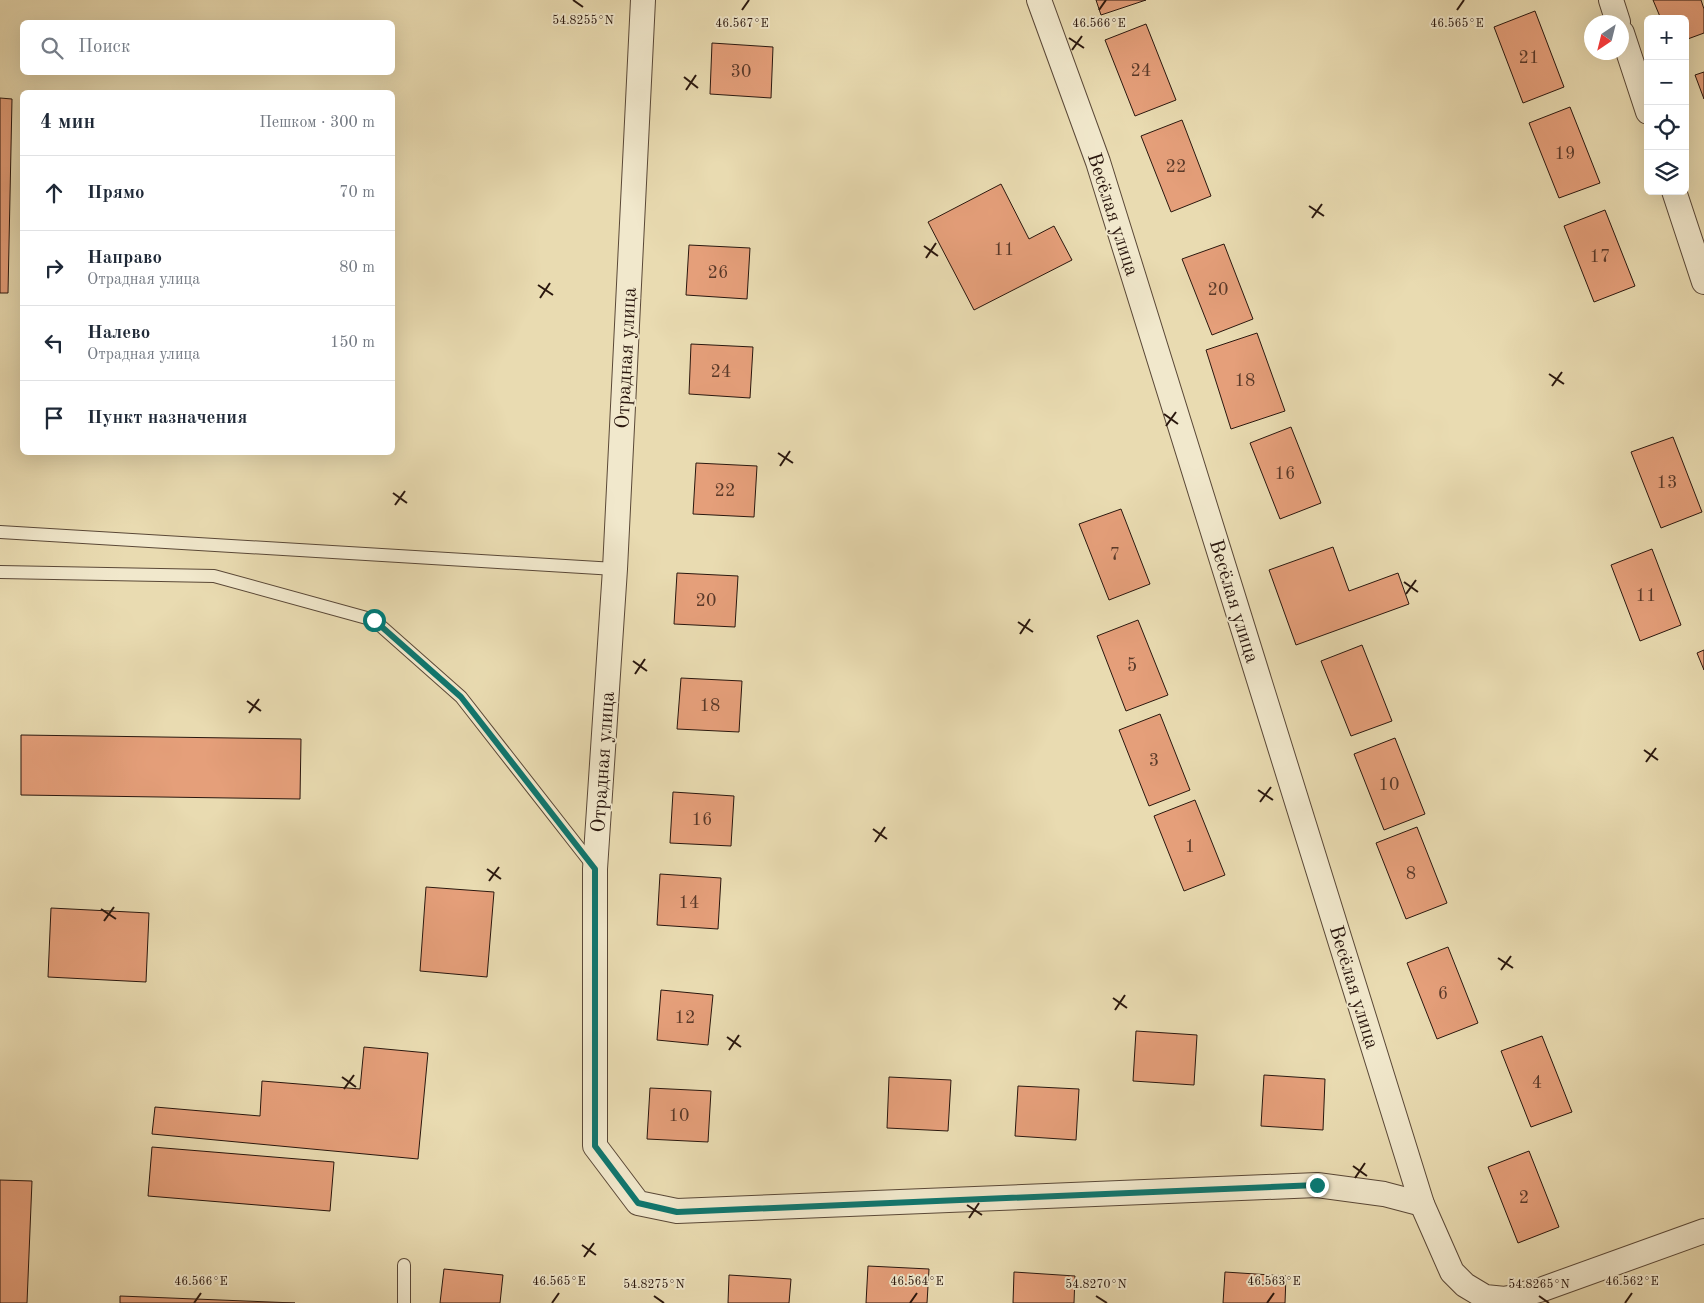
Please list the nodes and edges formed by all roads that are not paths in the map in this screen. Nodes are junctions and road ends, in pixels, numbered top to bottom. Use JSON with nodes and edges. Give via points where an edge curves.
{"nodes":[{"id":1,"x":643,"y":0,"type":"edge"},
{"id":2,"x":1038,"y":0,"type":"edge"},
{"id":3,"x":1611,"y":0,"type":"edge"},
{"id":4,"x":1616,"y":15,"type":"edge"},
{"id":5,"x":1629,"y":54,"type":"edge"},
{"id":6,"x":1646,"y":105,"type":"edge"},
{"id":7,"x":1675,"y":195,"type":"edge"},
{"id":8,"x":1704,"y":282,"type":"edge"},
{"id":9,"x":0,"y":532,"type":"edge"},
{"id":10,"x":615,"y":569,"type":"junction"},
{"id":11,"x":0,"y":572,"type":"edge"},
{"id":12,"x":595,"y":869,"type":"junction"},
{"id":13,"x":1422,"y":1204,"type":"junction"},
{"id":14,"x":1704,"y":1231,"type":"edge"},
{"id":15,"x":404,"y":1265,"type":"dead end"},
{"id":16,"x":404,"y":1303,"type":"edge"}],
"edges":[{"from":1,"to":10,"type":"street","name":"Отрадная улица"},
{"from":2,"to":13,"type":"street","name":"Весёлая улица","via":[[1098,162]]},
{"from":3,"to":4,"type":"street"},
{"from":5,"to":6,"type":"street"},
{"from":7,"to":8,"type":"street"},
{"from":9,"to":10,"type":"lane"},
{"from":10,"to":12,"type":"street","name":"Отрадная улица"},
{"from":11,"to":12,"type":"lane","via":[[214,576],[374,620],[461,697]]},
{"from":12,"to":13,"type":"street","name":"Отрадная улица","via":[[595,1146],[638,1203],[677,1212],[1317,1185],[1384,1194]]},
{"from":13,"to":14,"type":"street","name":"Весёлая улица","via":[[1452,1272],[1465,1285],[1485,1297],[1506,1298],[1543,1289]]},
{"from":15,"to":16,"type":"lane"}]}
